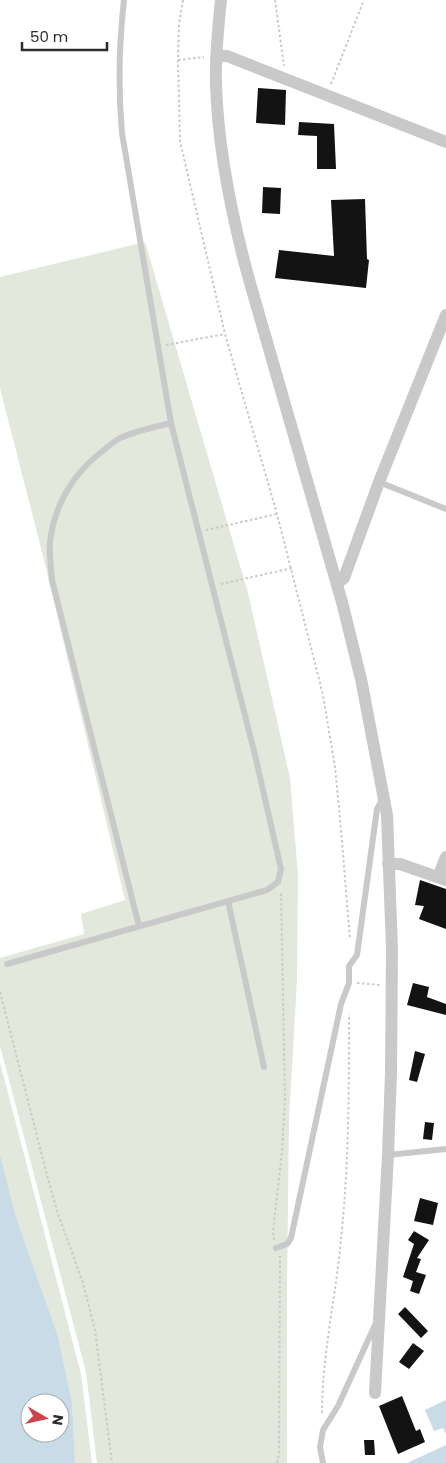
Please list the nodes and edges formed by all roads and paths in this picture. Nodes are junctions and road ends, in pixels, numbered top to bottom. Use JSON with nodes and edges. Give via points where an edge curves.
{"nodes":[{"id":1,"x":124,"y":0,"type":"edge"},
{"id":2,"x":183,"y":0,"type":"edge"},
{"id":3,"x":221,"y":0,"type":"edge"},
{"id":4,"x":276,"y":0,"type":"edge"},
{"id":5,"x":364,"y":0,"type":"edge"},
{"id":6,"x":216,"y":56,"type":"junction"},
{"id":7,"x":178,"y":60,"type":"junction"},
{"id":8,"x":284,"y":78,"type":"junction"},
{"id":9,"x":327,"y":95,"type":"junction"},
{"id":10,"x":446,"y":142,"type":"edge"},
{"id":11,"x":446,"y":316,"type":"edge"},
{"id":12,"x":225,"y":334,"type":"junction"},
{"id":13,"x":176,"y":344,"type":"dead end"},
{"id":14,"x":171,"y":423,"type":"junction"},
{"id":15,"x":379,"y":482,"type":"junction"},
{"id":16,"x":446,"y":509,"type":"edge"},
{"id":17,"x":277,"y":514,"type":"junction"},
{"id":18,"x":199,"y":532,"type":"junction"},
{"id":19,"x":292,"y":568,"type":"junction"},
{"id":20,"x":337,"y":583,"type":"junction"},
{"id":21,"x":212,"y":587,"type":"junction"},
{"id":22,"x":384,"y":794,"type":"junction"},
{"id":23,"x":446,"y":857,"type":"edge"},
{"id":24,"x":388,"y":864,"type":"junction"},
{"id":25,"x":280,"y":876,"type":"junction"},
{"id":26,"x":442,"y":878,"type":"edge"},
{"id":27,"x":228,"y":901,"type":"junction"},
{"id":28,"x":139,"y":926,"type":"junction"},
{"id":29,"x":350,"y":938,"type":"dead end"},
{"id":30,"x":7,"y":964,"type":"dead end"},
{"id":31,"x":349,"y":983,"type":"junction"},
{"id":32,"x":391,"y":986,"type":"junction"},
{"id":33,"x":0,"y":992,"type":"edge"},
{"id":34,"x":349,"y":1016,"type":"dead end"},
{"id":35,"x":264,"y":1067,"type":"dead end"},
{"id":36,"x":446,"y":1150,"type":"edge"},
{"id":37,"x":388,"y":1155,"type":"junction"},
{"id":38,"x":276,"y":1248,"type":"junction"},
{"id":39,"x":379,"y":1316,"type":"junction"},
{"id":40,"x":375,"y":1393,"type":"dead end"},
{"id":41,"x":323,"y":1430,"type":"junction"},
{"id":42,"x":112,"y":1463,"type":"edge"},
{"id":43,"x":276,"y":1463,"type":"edge"},
{"id":44,"x":323,"y":1463,"type":"edge"}],
"edges":[{"from":1,"to":14,"type":"lane","via":[[120,34],[122,133]]},
{"from":2,"to":7,"type":"path"},
{"from":3,"to":6,"type":"street"},
{"from":4,"to":8,"type":"path"},
{"from":5,"to":9,"type":"path"},
{"from":6,"to":7,"type":"path"},
{"from":6,"to":8,"type":"street","via":[[227,56]]},
{"from":6,"to":20,"type":"street","via":[[219,130],[239,243]]},
{"from":7,"to":12,"type":"path","via":[[180,141]]},
{"from":8,"to":9,"type":"street"},
{"from":9,"to":10,"type":"street"},
{"from":11,"to":15,"type":"street"},
{"from":12,"to":13,"type":"path"},
{"from":12,"to":17,"type":"path"},
{"from":14,"to":18,"type":"lane"},
{"from":14,"to":28,"type":"lane","via":[[118,439],[85,465],[63,498],[50,542],[52,580]]},
{"from":15,"to":16,"type":"lane"},
{"from":15,"to":20,"type":"street","via":[[344,578]]},
{"from":17,"to":18,"type":"path"},
{"from":17,"to":19,"type":"path"},
{"from":18,"to":21,"type":"lane"},
{"from":19,"to":21,"type":"path"},
{"from":19,"to":29,"type":"path","via":[[323,695],[340,818]]},
{"from":20,"to":22,"type":"street","via":[[355,652]]},
{"from":21,"to":25,"type":"lane","via":[[281,864]]},
{"from":22,"to":24,"type":"street"},
{"from":22,"to":31,"type":"lane","via":[[377,809],[357,955],[349,966]]},
{"from":23,"to":26,"type":"street"},
{"from":24,"to":26,"type":"street","via":[[400,864]]},
{"from":24,"to":32,"type":"street"},
{"from":25,"to":27,"type":"lane","via":[[278,882],[267,890]]},
{"from":25,"to":38,"type":"path","via":[[285,1100],[273,1232]]},
{"from":27,"to":28,"type":"lane"},
{"from":27,"to":35,"type":"lane"},
{"from":28,"to":30,"type":"lane"},
{"from":31,"to":32,"type":"path"},
{"from":31,"to":38,"type":"lane","via":[[341,1004],[290,1238],[287,1244]]},
{"from":32,"to":37,"type":"street"},
{"from":33,"to":42,"type":"path","via":[[47,1175],[95,1330]]},
{"from":34,"to":41,"type":"path","via":[[345,1203],[325,1365]]},
{"from":36,"to":37,"type":"lane"},
{"from":37,"to":39,"type":"street"},
{"from":38,"to":43,"type":"path","via":[[280,1256],[279,1454]]},
{"from":39,"to":40,"type":"street"},
{"from":39,"to":41,"type":"lane","via":[[353,1377]]},
{"from":41,"to":44,"type":"lane","via":[[320,1447]]}]}
